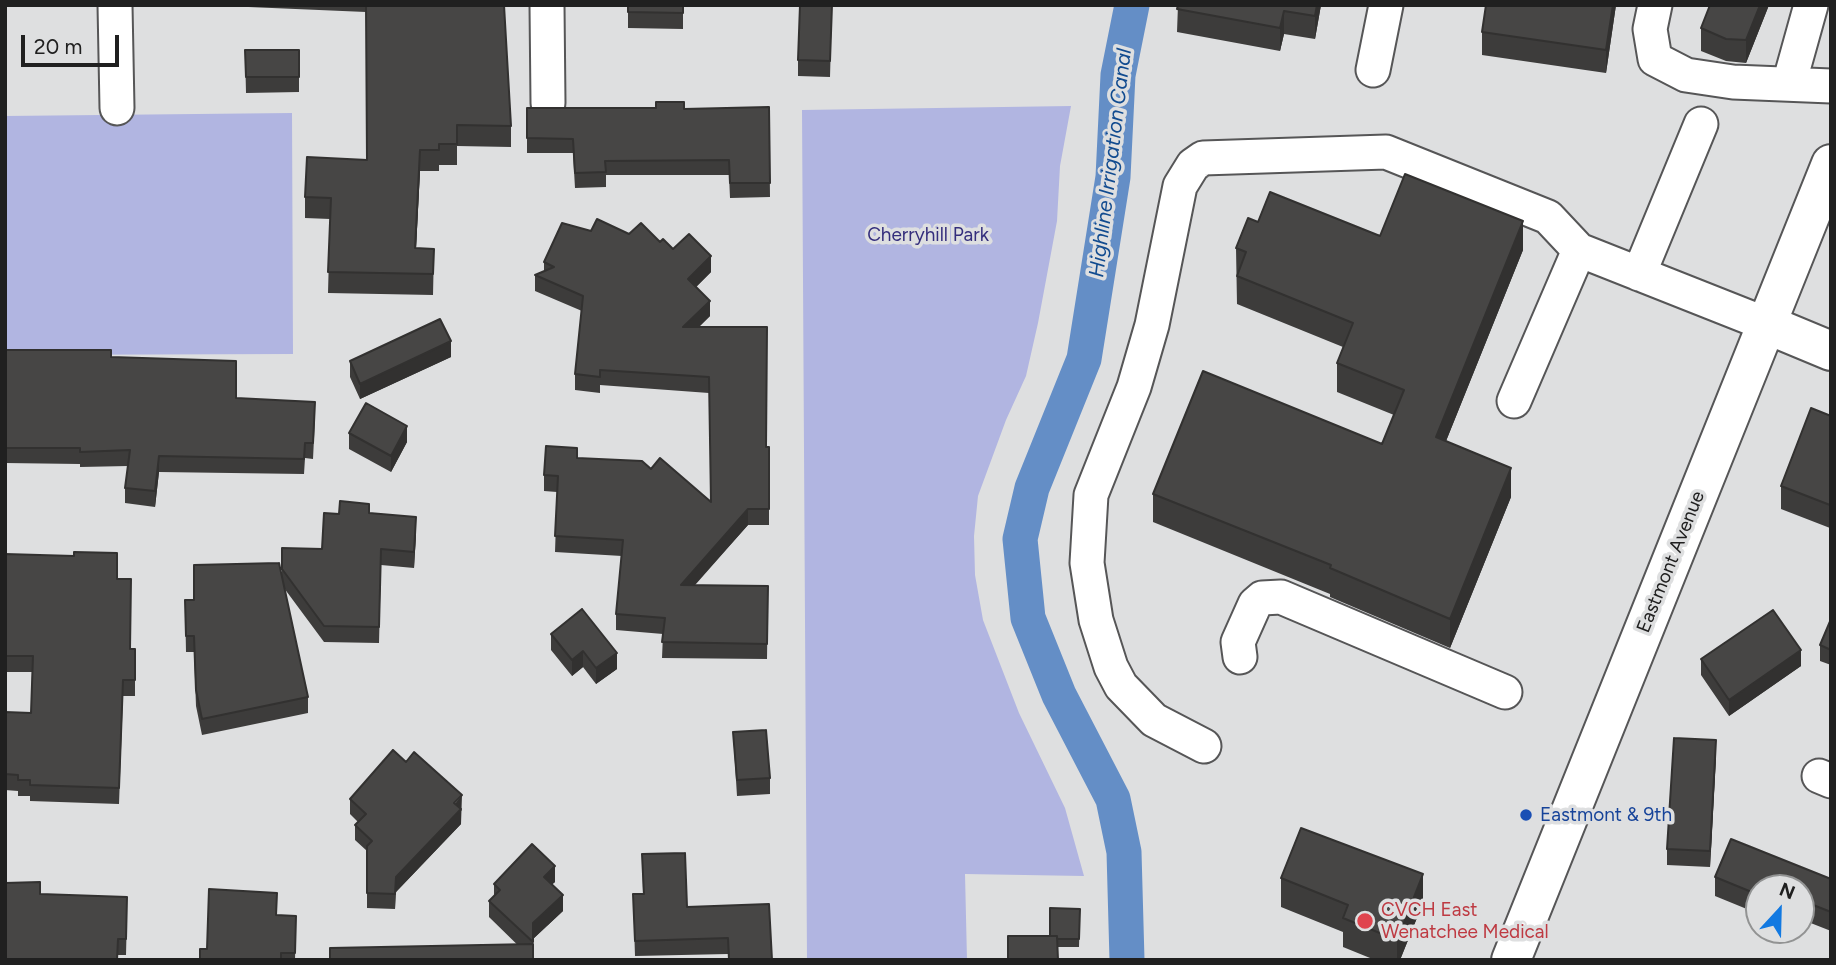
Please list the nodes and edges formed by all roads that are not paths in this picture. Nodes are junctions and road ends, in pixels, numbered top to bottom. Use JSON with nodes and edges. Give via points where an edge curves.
{"nodes":[{"id":1,"x":115,"y":5,"type":"edge"},
{"id":2,"x":547,"y":5,"type":"edge"},
{"id":3,"x":1386,"y":5,"type":"edge"},
{"id":4,"x":1655,"y":5,"type":"edge"},
{"id":5,"x":1811,"y":5,"type":"edge"},
{"id":6,"x":1373,"y":70,"type":"dead end"},
{"id":7,"x":1789,"y":84,"type":"junction"},
{"id":8,"x":1831,"y":86,"type":"edge"},
{"id":9,"x":548,"y":103,"type":"dead end"},
{"id":10,"x":117,"y":108,"type":"dead end"},
{"id":11,"x":1701,"y":124,"type":"dead end"},
{"id":12,"x":1831,"y":164,"type":"edge"},
{"id":13,"x":1579,"y":250,"type":"junction"},
{"id":14,"x":1639,"y":274,"type":"junction"},
{"id":15,"x":1766,"y":324,"type":"junction"},
{"id":16,"x":1831,"y":351,"type":"edge"},
{"id":17,"x":1514,"y":401,"type":"dead end"},
{"id":18,"x":1240,"y":657,"type":"dead end"},
{"id":19,"x":1505,"y":692,"type":"dead end"},
{"id":20,"x":1205,"y":746,"type":"dead end"},
{"id":21,"x":1511,"y":960,"type":"edge"}],
"edges":[{"from":1,"to":10,"type":"street"},
{"from":2,"to":9,"type":"street"},
{"from":3,"to":6,"type":"street"},
{"from":4,"to":7,"type":"street","via":[[1650,29],[1655,59],[1686,75]]},
{"from":5,"to":7,"type":"street"},
{"from":7,"to":8,"type":"street"},
{"from":11,"to":14,"type":"street"},
{"from":12,"to":15,"type":"main road","name":"Eastmont Avenue"},
{"from":13,"to":14,"type":"street"},
{"from":13,"to":17,"type":"street"},
{"from":13,"to":20,"type":"street","via":[[1548,217],[1386,152],[1203,158],[1185,174],[1134,387],[1091,495],[1087,564],[1096,620],[1121,685],[1154,720]]},
{"from":14,"to":15,"type":"street"},
{"from":15,"to":16,"type":"main road"},
{"from":15,"to":21,"type":"main road","name":"Eastmont Avenue"},
{"from":18,"to":19,"type":"street","via":[[1238,642],[1255,604],[1262,598],[1280,597]]}]}
